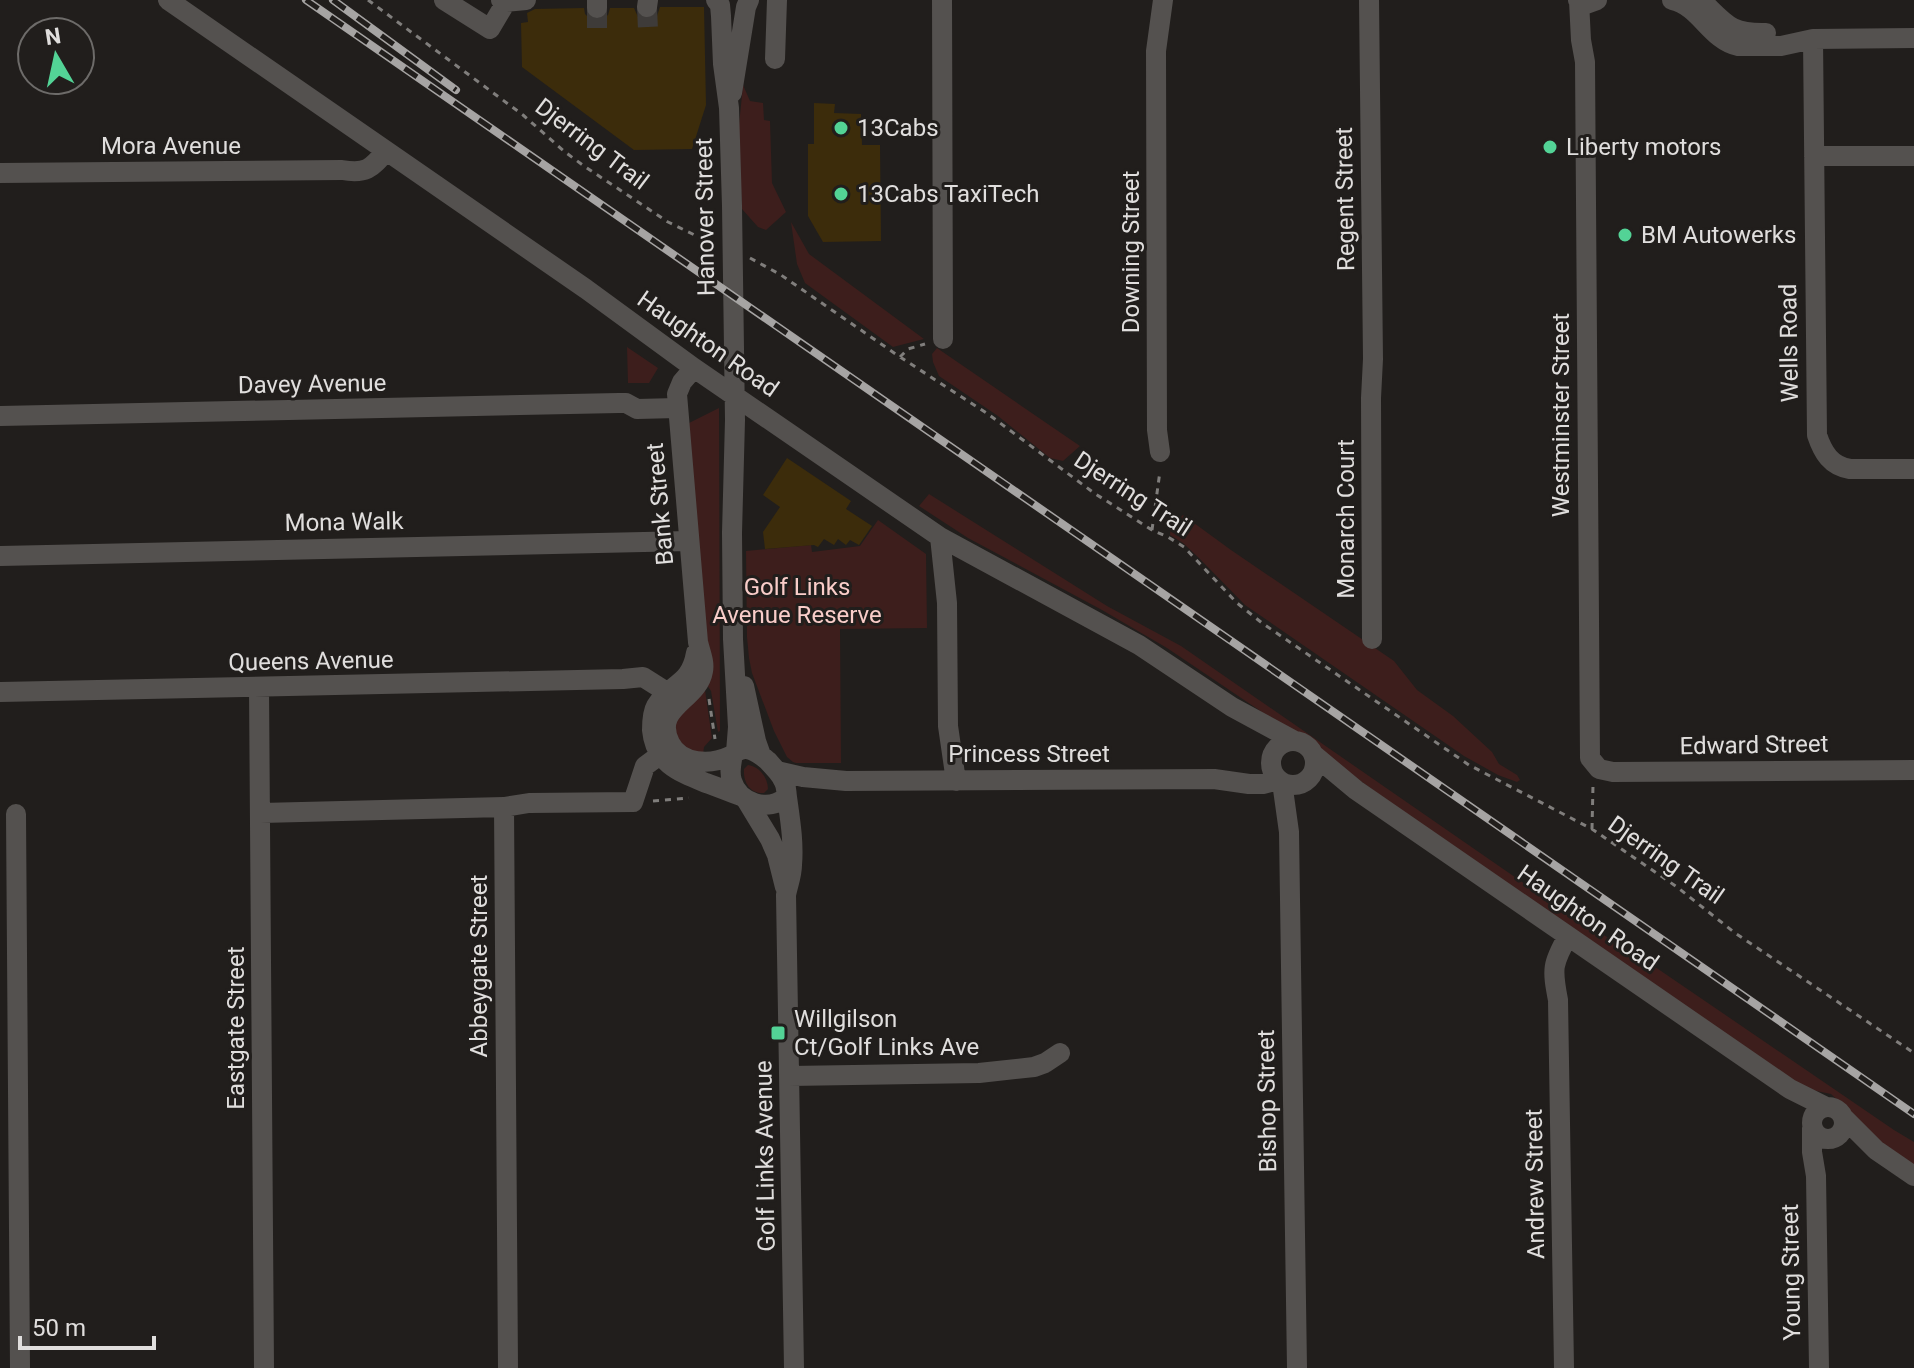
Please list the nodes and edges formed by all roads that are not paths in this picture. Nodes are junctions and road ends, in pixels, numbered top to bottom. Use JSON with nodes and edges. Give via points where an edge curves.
{"nodes":[{"id":1,"x":168,"y":0,"type":"edge"},
{"id":2,"x":444,"y":0,"type":"edge"},
{"id":3,"x":716,"y":0,"type":"edge"},
{"id":4,"x":749,"y":0,"type":"edge"},
{"id":5,"x":777,"y":0,"type":"edge"},
{"id":6,"x":942,"y":0,"type":"edge"},
{"id":7,"x":1148,"y":0,"type":"edge"},
{"id":8,"x":1163,"y":0,"type":"edge"},
{"id":9,"x":1369,"y":0,"type":"edge"},
{"id":10,"x":1672,"y":0,"type":"edge"},
{"id":11,"x":1701,"y":0,"type":"edge"},
{"id":12,"x":511,"y":1,"type":"edge"},
{"id":13,"x":1591,"y":1,"type":"edge"},
{"id":14,"x":1914,"y":38,"type":"edge"},
{"id":15,"x":1813,"y":39,"type":"junction"},
{"id":16,"x":1156,"y":51,"type":"junction"},
{"id":17,"x":775,"y":59,"type":"dead end"},
{"id":18,"x":729,"y":108,"type":"junction"},
{"id":19,"x":368,"y":139,"type":"junction"},
{"id":20,"x":386,"y":151,"type":"junction"},
{"id":21,"x":1814,"y":156,"type":"junction"},
{"id":22,"x":1914,"y":156,"type":"edge"},
{"id":23,"x":342,"y":170,"type":"junction"},
{"id":24,"x":0,"y":173,"type":"edge"},
{"id":25,"x":943,"y":339,"type":"road end"},
{"id":26,"x":694,"y":368,"type":"junction"},
{"id":27,"x":1371,"y":398,"type":"joint"},
{"id":28,"x":677,"y":401,"type":"junction"},
{"id":29,"x":0,"y":416,"type":"edge"},
{"id":30,"x":1160,"y":452,"type":"road end"},
{"id":31,"x":1914,"y":469,"type":"edge"},
{"id":32,"x":940,"y":537,"type":"junction"},
{"id":33,"x":689,"y":541,"type":"junction"},
{"id":34,"x":960,"y":549,"type":"junction"},
{"id":35,"x":0,"y":556,"type":"edge"},
{"id":36,"x":947,"y":603,"type":"junction"},
{"id":37,"x":733,"y":639,"type":"junction"},
{"id":38,"x":1372,"y":639,"type":"dead end"},
{"id":39,"x":259,"y":688,"type":"junction"},
{"id":40,"x":0,"y":692,"type":"edge"},
{"id":41,"x":667,"y":705,"type":"junction"},
{"id":42,"x":1232,"y":707,"type":"junction"},
{"id":43,"x":1293,"y":740,"type":"junction"},
{"id":44,"x":666,"y":750,"type":"junction"},
{"id":45,"x":735,"y":753,"type":"junction"},
{"id":46,"x":761,"y":755,"type":"junction"},
{"id":47,"x":1314,"y":755,"type":"junction"},
{"id":48,"x":1272,"y":756,"type":"junction"},
{"id":49,"x":1598,"y":767,"type":"joint"},
{"id":50,"x":1914,"y":770,"type":"edge"},
{"id":51,"x":777,"y":771,"type":"junction"},
{"id":52,"x":1214,"y":779,"type":"junction"},
{"id":53,"x":846,"y":781,"type":"junction"},
{"id":54,"x":948,"y":781,"type":"junction"},
{"id":55,"x":1292,"y":782,"type":"junction"},
{"id":56,"x":1356,"y":790,"type":"junction"},
{"id":57,"x":787,"y":796,"type":"junction"},
{"id":58,"x":744,"y":798,"type":"junction"},
{"id":59,"x":504,"y":807,"type":"junction"},
{"id":60,"x":261,"y":813,"type":"junction"},
{"id":61,"x":16,"y":814,"type":"dead end"},
{"id":62,"x":8,"y":876,"type":"edge"},
{"id":63,"x":786,"y":895,"type":"junction"},
{"id":64,"x":1573,"y":940,"type":"junction"},
{"id":65,"x":1060,"y":1053,"type":"dead end"},
{"id":66,"x":790,"y":1076,"type":"junction"},
{"id":67,"x":1826,"y":1124,"type":"junction"},
{"id":68,"x":1914,"y":1176,"type":"edge"},
{"id":69,"x":20,"y":1368,"type":"edge"},
{"id":70,"x":264,"y":1368,"type":"edge"},
{"id":71,"x":508,"y":1368,"type":"edge"},
{"id":72,"x":794,"y":1368,"type":"edge"},
{"id":73,"x":1297,"y":1368,"type":"edge"},
{"id":74,"x":1564,"y":1368,"type":"edge"},
{"id":75,"x":1819,"y":1368,"type":"edge"}],
"edges":[{"from":1,"to":19,"type":"street","name":"Haughton Road"},
{"from":2,"to":12,"type":"street","via":[[490,29]]},
{"from":3,"to":18,"type":"street","name":"Hanover Street"},
{"from":4,"to":18,"type":"street","name":"Hanover Street"},
{"from":5,"to":17,"type":"street"},
{"from":6,"to":25,"type":"street"},
{"from":7,"to":16,"type":"street","name":"Downing Street"},
{"from":8,"to":16,"type":"street","name":"Downing Street"},
{"from":9,"to":27,"type":"street","name":"Regent Street"},
{"from":10,"to":15,"type":"street","via":[[1732,45],[1781,46]]},
{"from":11,"to":15,"type":"street","via":[[1735,30]]},
{"from":13,"to":49,"type":"street","name":"Westminster Street","via":[[1581,40],[1589,752]]},
{"from":14,"to":15,"type":"street"},
{"from":15,"to":21,"type":"street","name":"Wells Road"},
{"from":16,"to":30,"type":"street","name":"Downing Street"},
{"from":18,"to":37,"type":"street","name":"Hanover Street"},
{"from":19,"to":20,"type":"street","name":"Haughton Road"},
{"from":19,"to":23,"type":"street"},
{"from":20,"to":23,"type":"street","name":"Mora Avenue","via":[[364,171]]},
{"from":20,"to":26,"type":"street","name":"Haughton Road"},
{"from":21,"to":22,"type":"street"},
{"from":21,"to":31,"type":"street","name":"Wells Road","via":[[1817,435],[1840,467]]},
{"from":23,"to":24,"type":"street","name":"Mora Avenue"},
{"from":26,"to":28,"type":"street","via":[[682,382]]},
{"from":26,"to":32,"type":"street","name":"Haughton Road"},
{"from":27,"to":38,"type":"street","name":"Monarch Court"},
{"from":28,"to":29,"type":"street","name":"Davey Avenue","via":[[637,409],[626,403]]},
{"from":28,"to":33,"type":"street","name":"Bank Street"},
{"from":32,"to":34,"type":"street","name":"Haughton Road"},
{"from":32,"to":36,"type":"street"},
{"from":33,"to":35,"type":"street","name":"Mona Walk"},
{"from":33,"to":41,"type":"street","name":"Bank Street","via":[[698,642],[691,672]]},
{"from":34,"to":36,"type":"street"},
{"from":34,"to":42,"type":"street","name":"Haughton Road","via":[[1139,645]]},
{"from":36,"to":54,"type":"street"},
{"from":37,"to":45,"type":"street"},
{"from":37,"to":46,"type":"street"},
{"from":39,"to":40,"type":"street","name":"Queens Avenue"},
{"from":39,"to":41,"type":"street","name":"Queens Avenue","via":[[643,677]]},
{"from":39,"to":60,"type":"street","name":"Eastgate Street"},
{"from":41,"to":44,"type":"street","via":[[652,727],[654,739]]},
{"from":42,"to":43,"type":"street","name":"Haughton Road"},
{"from":42,"to":48,"type":"street","name":"Haughton Road"},
{"from":43,"to":47,"type":"street"},
{"from":43,"to":48,"type":"street","via":[[1281,744]]},
{"from":44,"to":45,"type":"street","via":[[706,762]]},
{"from":44,"to":58,"type":"street","via":[[668,765],[680,773]]},
{"from":44,"to":59,"type":"street","via":[[645,766],[633,802]]},
{"from":45,"to":46,"type":"street","via":[[749,749]]},
{"from":45,"to":58,"type":"street","via":[[731,779]]},
{"from":46,"to":51,"type":"street"},
{"from":47,"to":55,"type":"street","via":[[1315,768]]},
{"from":47,"to":56,"type":"street","name":"Haughton Road"},
{"from":48,"to":52,"type":"street","name":"Princess Street","via":[[1252,771]]},
{"from":48,"to":55,"type":"street","via":[[1271,768]]},
{"from":49,"to":50,"type":"street","name":"Edward Street","via":[[1625,773]]},
{"from":51,"to":53,"type":"street","name":"Princess Street"},
{"from":51,"to":57,"type":"street"},
{"from":52,"to":54,"type":"street","name":"Princess Street"},
{"from":52,"to":55,"type":"street","name":"Princess Street"},
{"from":53,"to":54,"type":"street","name":"Princess Street"},
{"from":53,"to":57,"type":"street","name":"Princess Street"},
{"from":55,"to":56,"type":"street","name":"Haughton Road"},
{"from":55,"to":73,"type":"street","name":"Bishop Street"},
{"from":56,"to":64,"type":"street","name":"Haughton Road"},
{"from":57,"to":58,"type":"street","via":[[770,804]]},
{"from":57,"to":63,"type":"street","name":"Golf Links Avenue","via":[[792,866]]},
{"from":58,"to":63,"type":"street","name":"Golf Links Avenue","via":[[774,847]]},
{"from":59,"to":60,"type":"street"},
{"from":59,"to":71,"type":"street","name":"Abbeygate Street"},
{"from":60,"to":70,"type":"street","name":"Eastgate Street"},
{"from":61,"to":62,"type":"street"},
{"from":62,"to":69,"type":"street"},
{"from":63,"to":66,"type":"street","name":"Golf Links Avenue"},
{"from":64,"to":67,"type":"street","name":"Haughton Road","via":[[1790,1089]]},
{"from":64,"to":74,"type":"street","name":"Andrew Street","via":[[1558,1000]]},
{"from":65,"to":66,"type":"street","via":[[1034,1067],[979,1073]]},
{"from":66,"to":72,"type":"street","name":"Golf Links Avenue"},
{"from":67,"to":68,"type":"street"},
{"from":67,"to":75,"type":"street","name":"Young Street","via":[[1816,1176]]}]}
